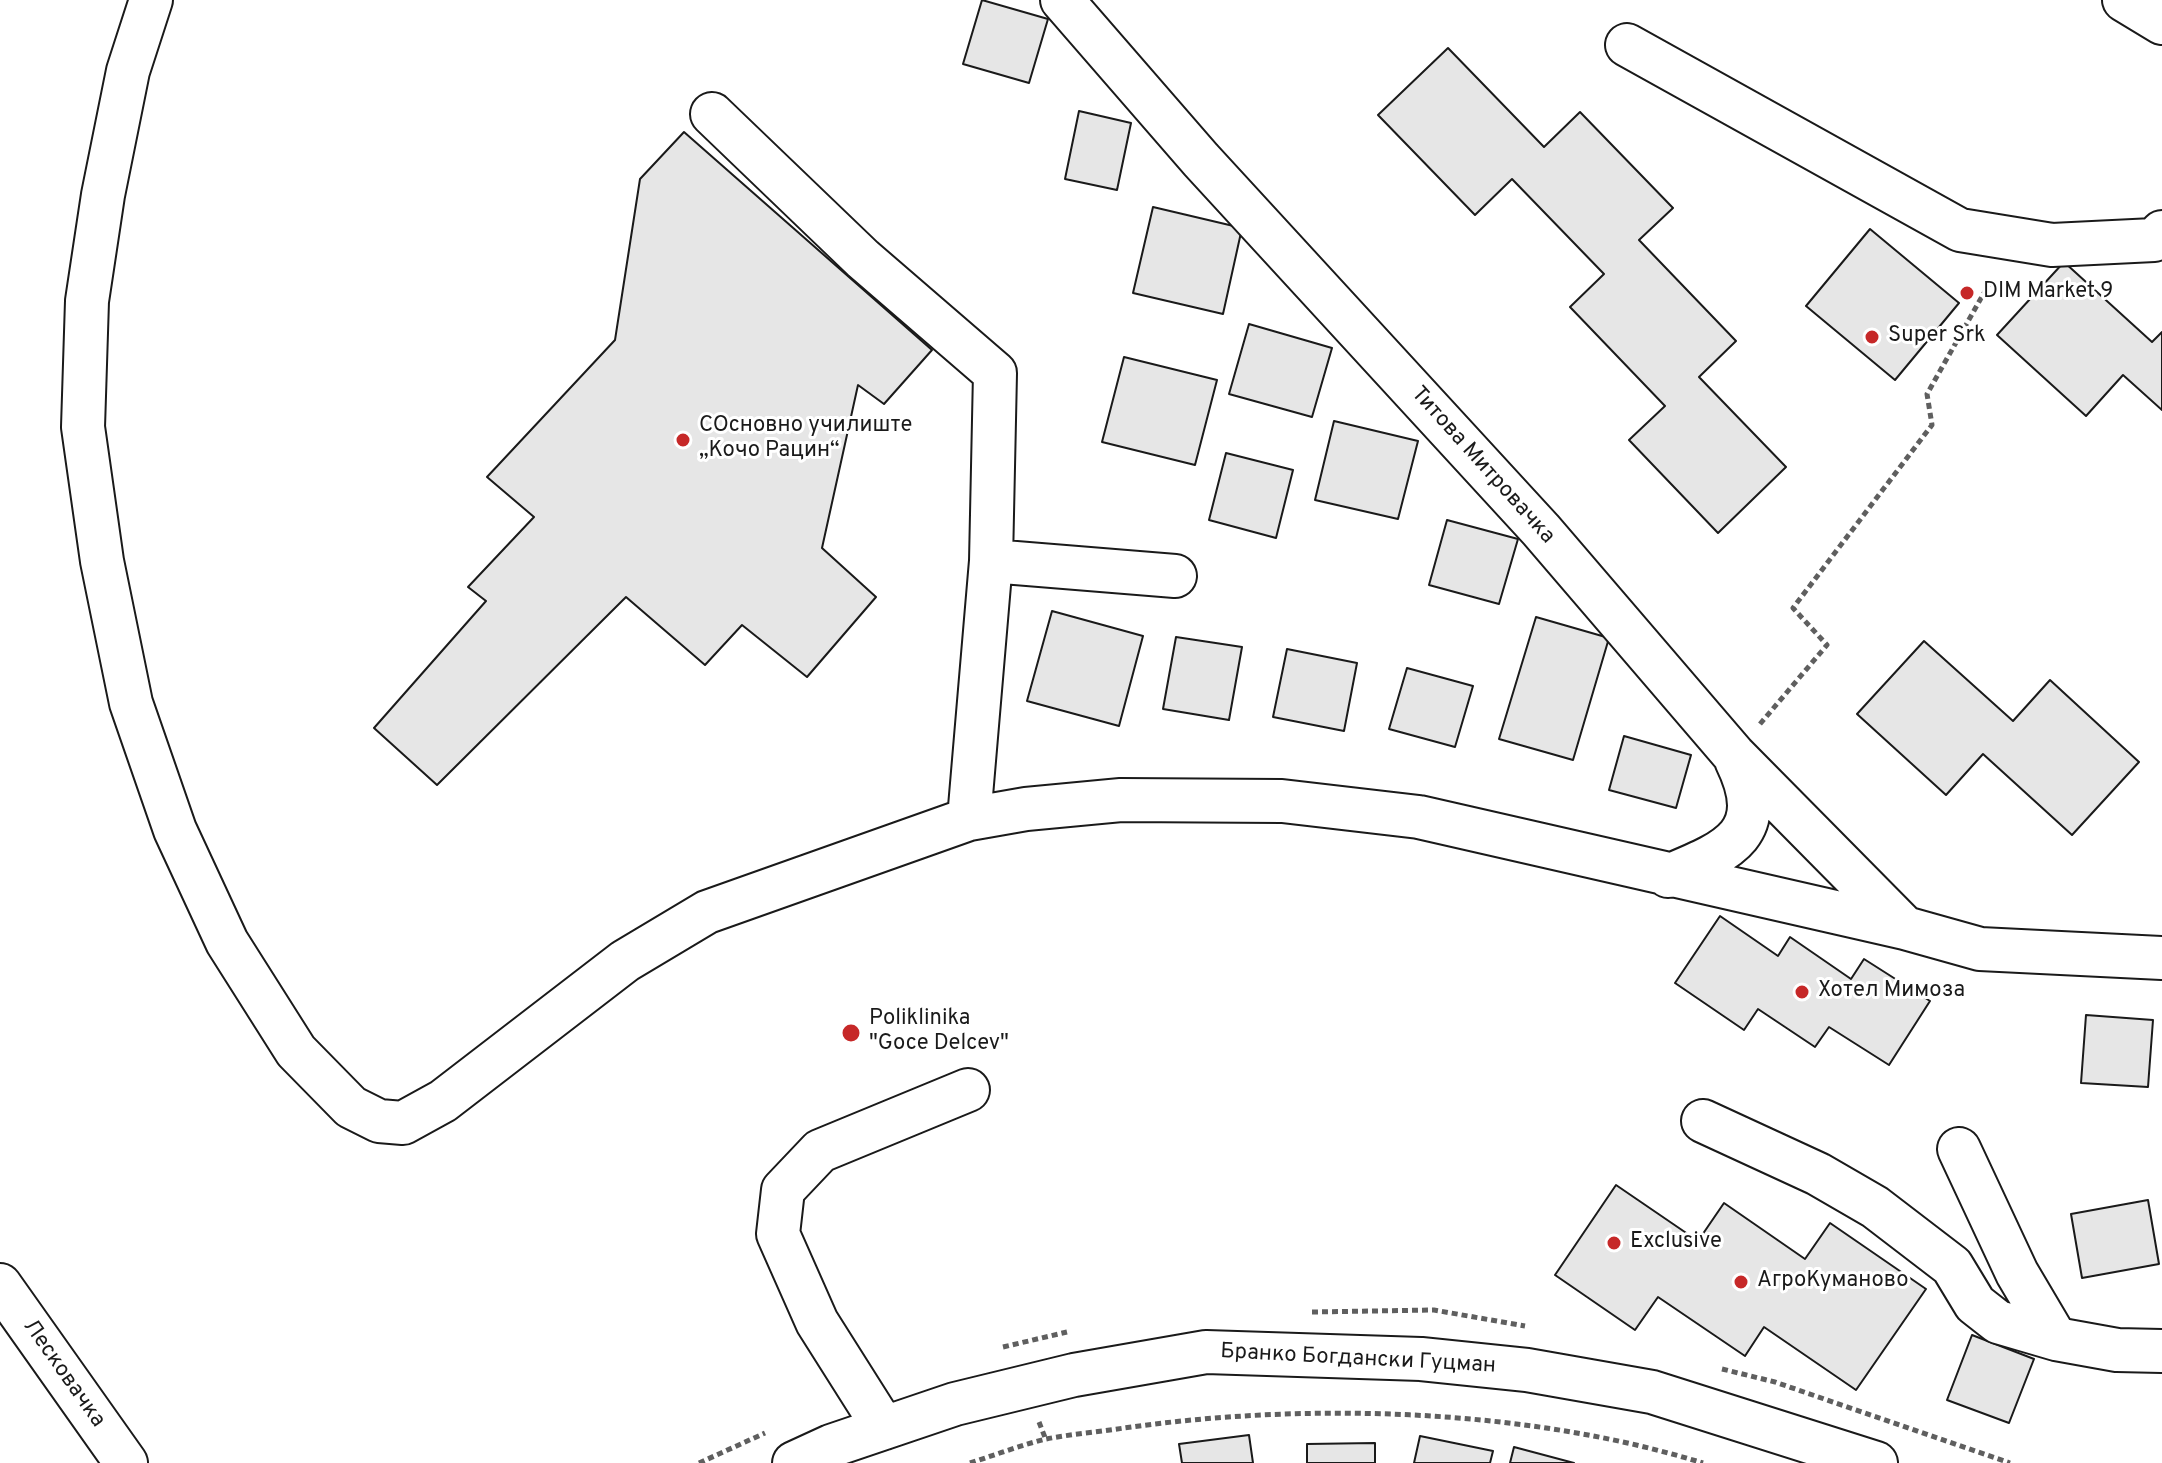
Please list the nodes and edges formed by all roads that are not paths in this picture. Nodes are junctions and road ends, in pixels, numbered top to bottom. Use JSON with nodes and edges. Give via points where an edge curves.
{"nodes":[{"id":1,"x":151,"y":0,"type":"edge"},
{"id":2,"x":1062,"y":0,"type":"edge"},
{"id":3,"x":2124,"y":0,"type":"edge"},
{"id":4,"x":2162,"y":23,"type":"edge"},
{"id":5,"x":1627,"y":45,"type":"dead end"},
{"id":6,"x":712,"y":114,"type":"dead end"},
{"id":7,"x":2159,"y":240,"type":"edge"},
{"id":8,"x":991,"y":561,"type":"junction"},
{"id":9,"x":1175,"y":576,"type":"dead end"},
{"id":10,"x":1734,"y":755,"type":"junction"},
{"id":11,"x":969,"y":819,"type":"junction"},
{"id":12,"x":1668,"y":876,"type":"junction"},
{"id":13,"x":1905,"y":928,"type":"junction"},
{"id":14,"x":2162,"y":958,"type":"edge"},
{"id":15,"x":968,"y":1090,"type":"dead end"},
{"id":16,"x":1703,"y":1121,"type":"dead end"},
{"id":17,"x":1959,"y":1149,"type":"dead end"},
{"id":18,"x":0,"y":1285,"type":"edge"},
{"id":19,"x":2056,"y":1339,"type":"junction"},
{"id":20,"x":2162,"y":1351,"type":"edge"},
{"id":21,"x":884,"y":1428,"type":"junction"},
{"id":22,"x":126,"y":1463,"type":"edge"},
{"id":23,"x":794,"y":1463,"type":"edge"},
{"id":24,"x":1876,"y":1463,"type":"edge"}],
"edges":[{"from":1,"to":11,"type":"street","via":[[128,71],[87,301],[83,427],[102,561],[131,703],[175,830],[227,942],[296,1051],[322,1080],[351,1107],[379,1121],[403,1123],[443,1101],[625,961],[707,912]]},
{"from":2,"to":10,"type":"street","name":"Титова Митровачка","via":[[1201,160],[1541,530]]},
{"from":3,"to":4,"type":"street"},
{"from":5,"to":7,"type":"street","via":[[1960,230],[2052,245]]},
{"from":6,"to":8,"type":"street","via":[[863,259],[995,373]]},
{"from":8,"to":9,"type":"street"},
{"from":8,"to":11,"type":"street"},
{"from":10,"to":12,"type":"street","via":[[1749,796],[1738,838],[1726,850]]},
{"from":10,"to":13,"type":"street","name":"Титова Митровачка"},
{"from":11,"to":12,"type":"street","via":[[1121,800],[1282,801],[1419,817]]},
{"from":12,"to":13,"type":"street"},
{"from":13,"to":14,"type":"street","via":[[1980,949]]},
{"from":15,"to":21,"type":"street","via":[[820,1151],[783,1190],[778,1234],[817,1322]]},
{"from":16,"to":19,"type":"street","via":[[1818,1174],[1875,1207],[1952,1266],[1975,1304],[1998,1322]]},
{"from":17,"to":19,"type":"street","via":[[2017,1273]]},
{"from":18,"to":22,"type":"street","name":"Лесковачка"},
{"from":19,"to":20,"type":"street","via":[[2117,1350]]},
{"from":21,"to":23,"type":"street","name":"Бранко Богдански Гуцман"},
{"from":21,"to":24,"type":"street","name":"Бранко Богдански Гуцман","via":[[1025,1386],[1206,1352],[1318,1353],[1527,1370],[1652,1392]]}]}
